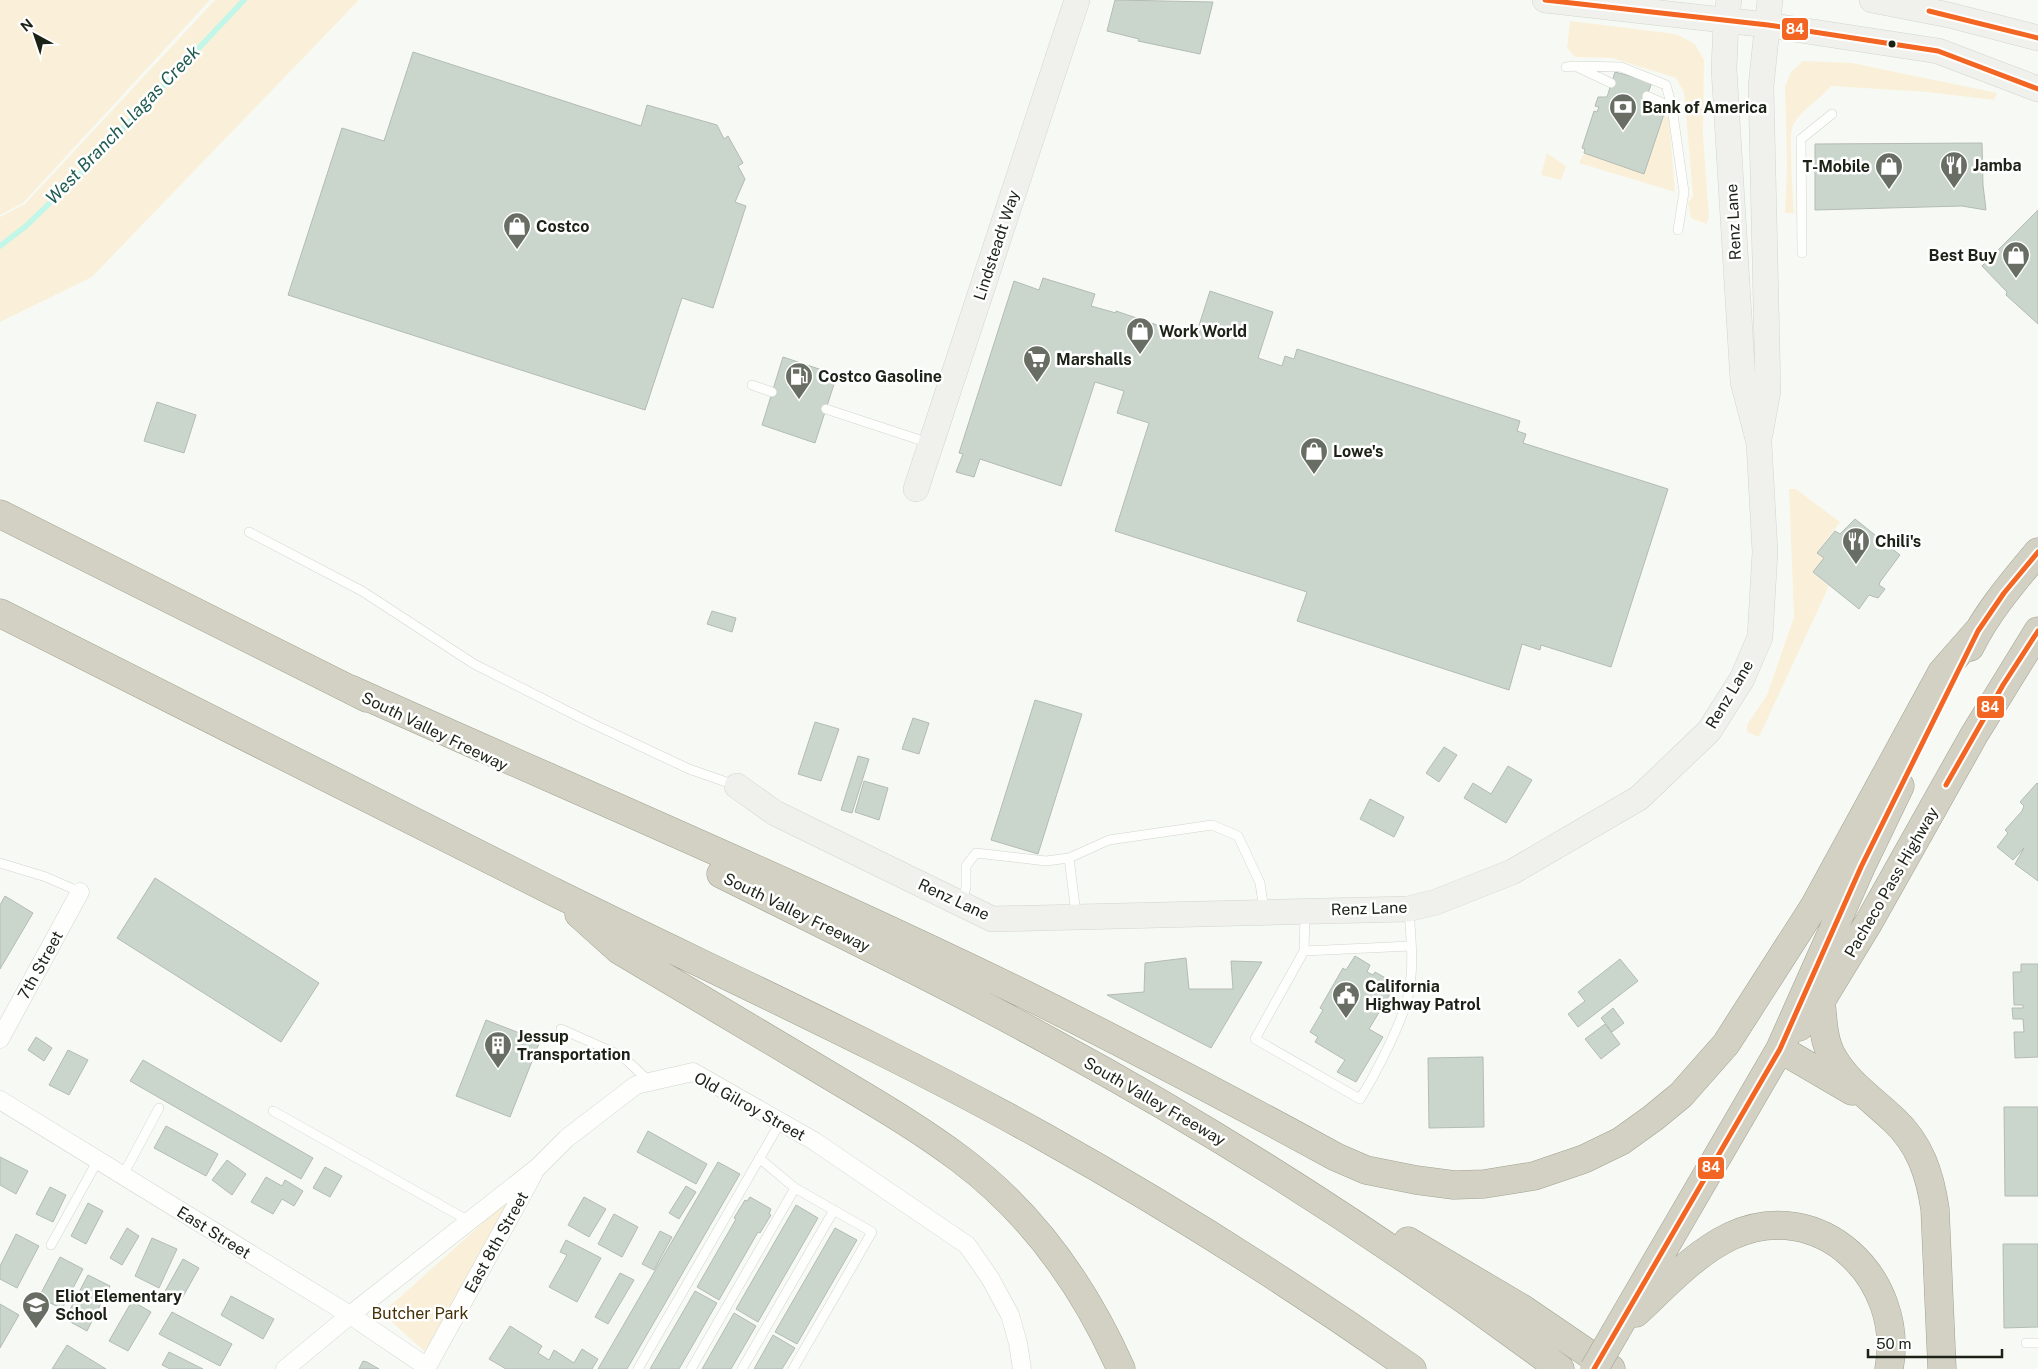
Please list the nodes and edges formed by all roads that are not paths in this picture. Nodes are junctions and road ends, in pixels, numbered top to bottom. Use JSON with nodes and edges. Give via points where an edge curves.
{"nodes":[{"id":1,"x":1077,"y":0,"type":"edge"},
{"id":2,"x":1545,"y":0,"type":"edge"},
{"id":3,"x":1770,"y":0,"type":"edge"},
{"id":4,"x":1872,"y":0,"type":"edge"},
{"id":5,"x":1728,"y":10,"type":"edge"},
{"id":6,"x":1768,"y":25,"type":"junction"},
{"id":7,"x":2038,"y":38,"type":"edge"},
{"id":8,"x":1611,"y":83,"type":"dead end"},
{"id":9,"x":2038,"y":89,"type":"edge"},
{"id":10,"x":1647,"y":96,"type":"dead end"},
{"id":11,"x":1672,"y":107,"type":"junction"},
{"id":12,"x":1832,"y":114,"type":"dead end"},
{"id":13,"x":1732,"y":198,"type":"junction"},
{"id":14,"x":1678,"y":230,"type":"dead end"},
{"id":15,"x":1802,"y":253,"type":"dead end"},
{"id":16,"x":1766,"y":295,"type":"junction"},
{"id":17,"x":752,"y":385,"type":"dead end"},
{"id":18,"x":772,"y":392,"type":"dead end"},
{"id":19,"x":826,"y":409,"type":"dead end"},
{"id":20,"x":1759,"y":442,"type":"junction"},
{"id":21,"x":932,"y":444,"type":"junction"},
{"id":22,"x":916,"y":489,"type":"dead end"},
{"id":23,"x":0,"y":514,"type":"edge"},
{"id":24,"x":249,"y":532,"type":"dead end"},
{"id":25,"x":2038,"y":552,"type":"edge"},
{"id":26,"x":0,"y":613,"type":"edge"},
{"id":27,"x":1978,"y":630,"type":"junction"},
{"id":28,"x":2038,"y":631,"type":"edge"},
{"id":29,"x":350,"y":689,"type":"junction"},
{"id":30,"x":737,"y":786,"type":"joint"},
{"id":31,"x":1069,"y":858,"type":"junction"},
{"id":32,"x":0,"y":862,"type":"edge"},
{"id":33,"x":80,"y":892,"type":"joint"},
{"id":34,"x":556,"y":893,"type":"junction"},
{"id":35,"x":961,"y":904,"type":"junction"},
{"id":36,"x":1408,"y":908,"type":"junction"},
{"id":37,"x":1305,"y":910,"type":"junction"},
{"id":38,"x":1264,"y":913,"type":"junction"},
{"id":39,"x":1076,"y":917,"type":"junction"},
{"id":40,"x":1411,"y":946,"type":"junction"},
{"id":41,"x":1304,"y":950,"type":"junction"},
{"id":42,"x":1822,"y":1002,"type":"junction"},
{"id":43,"x":562,"y":1029,"type":"dead end"},
{"id":44,"x":0,"y":1039,"type":"edge"},
{"id":45,"x":1780,"y":1049,"type":"junction"},
{"id":46,"x":650,"y":1082,"type":"junction"},
{"id":47,"x":0,"y":1100,"type":"edge"},
{"id":48,"x":1875,"y":1104,"type":"junction"},
{"id":49,"x":159,"y":1108,"type":"dead end"},
{"id":50,"x":273,"y":1111,"type":"dead end"},
{"id":51,"x":1188,"y":1120,"type":"junction"},
{"id":52,"x":781,"y":1121,"type":"junction"},
{"id":53,"x":760,"y":1158,"type":"junction"},
{"id":54,"x":98,"y":1160,"type":"junction"},
{"id":55,"x":538,"y":1167,"type":"junction"},
{"id":56,"x":123,"y":1175,"type":"junction"},
{"id":57,"x":795,"y":1188,"type":"junction"},
{"id":58,"x":834,"y":1210,"type":"junction"},
{"id":59,"x":469,"y":1222,"type":"junction"},
{"id":60,"x":51,"y":1245,"type":"dead end"},
{"id":61,"x":350,"y":1315,"type":"junction"},
{"id":62,"x":1616,"y":1332,"type":"junction"},
{"id":63,"x":2026,"y":1343,"type":"dead end"},
{"id":64,"x":2038,"y":1343,"type":"edge"},
{"id":65,"x":426,"y":1368,"type":"edge"},
{"id":66,"x":285,"y":1369,"type":"edge"},
{"id":67,"x":638,"y":1369,"type":"edge"},
{"id":68,"x":690,"y":1369,"type":"edge"},
{"id":69,"x":742,"y":1369,"type":"edge"},
{"id":70,"x":793,"y":1369,"type":"edge"},
{"id":71,"x":1022,"y":1369,"type":"edge"},
{"id":72,"x":1121,"y":1369,"type":"edge"},
{"id":73,"x":1412,"y":1369,"type":"edge"},
{"id":74,"x":1560,"y":1369,"type":"edge"},
{"id":75,"x":1594,"y":1369,"type":"edge"},
{"id":76,"x":1611,"y":1369,"type":"edge"},
{"id":77,"x":1889,"y":1369,"type":"edge"},
{"id":78,"x":1942,"y":1369,"type":"edge"}],
"edges":[{"from":1,"to":21,"type":"street","name":"Lindsteadt Way"},
{"from":2,"to":5,"type":"street"},
{"from":3,"to":6,"type":"street","name":"Renz Lane"},
{"from":4,"to":7,"type":"street","via":[[1949,15]]},
{"from":5,"to":6,"type":"street"},
{"from":5,"to":13,"type":"street","name":"Renz Lane","via":[[1724,69]]},
{"from":6,"to":9,"type":"street","via":[[1938,51]]},
{"from":6,"to":16,"type":"street","name":"Renz Lane","via":[[1761,86]]},
{"from":8,"to":11,"type":"lane","via":[[1571,67],[1622,67],[1666,85]]},
{"from":10,"to":11,"type":"lane"},
{"from":11,"to":14,"type":"lane","via":[[1684,192]]},
{"from":12,"to":15,"type":"lane","via":[[1801,139]]},
{"from":13,"to":16,"type":"street","via":[[1742,221],[1747,270],[1752,284]]},
{"from":13,"to":20,"type":"street","name":"Renz Lane","via":[[1743,382]]},
{"from":16,"to":20,"type":"street","name":"Renz Lane","via":[[1768,391]]},
{"from":17,"to":18,"type":"lane"},
{"from":19,"to":21,"type":"lane"},
{"from":20,"to":36,"type":"street","name":"Renz Lane","via":[[1765,552],[1760,637],[1742,679],[1709,731],[1639,798],[1512,872],[1436,902]]},
{"from":21,"to":22,"type":"street","name":"Lindsteadt Way"},
{"from":23,"to":29,"type":"highway","name":"South Valley Freeway"},
{"from":24,"to":30,"type":"lane","via":[[362,591],[474,664],[689,769]]},
{"from":25,"to":27,"type":"highway","name":"Pacheco Pass Highway"},
{"from":26,"to":34,"type":"highway"},
{"from":27,"to":29,"type":"highway","via":[[1942,672],[1815,905],[1726,1044],[1703,1072],[1681,1096],[1621,1141],[1584,1159],[1534,1176],[1484,1184],[1416,1180],[1366,1170],[1336,1157],[1027,996],[861,917]]},
{"from":27,"to":45,"type":"highway","name":"Pacheco Pass Highway","via":[[1861,867]]},
{"from":28,"to":42,"type":"highway","name":"Pacheco Pass Highway","via":[[1974,735]]},
{"from":29,"to":51,"type":"highway","name":"South Valley Freeway","via":[[982,1005]]},
{"from":30,"to":35,"type":"street","name":"Renz Lane","via":[[775,813]]},
{"from":31,"to":35,"type":"lane","via":[[1046,861],[976,853],[966,866],[966,888]]},
{"from":31,"to":38,"type":"lane","via":[[1109,840],[1212,825],[1238,836],[1260,882]]},
{"from":31,"to":39,"type":"lane"},
{"from":32,"to":33,"type":"lane"},
{"from":33,"to":44,"type":"street","name":"7th Street"},
{"from":34,"to":72,"type":"highway","via":[[619,950],[909,1124],[986,1180],[1031,1225],[1073,1279]]},
{"from":34,"to":73,"type":"highway","via":[[834,1027],[1043,1136],[1246,1257]]},
{"from":35,"to":39,"type":"street","name":"Renz Lane","via":[[992,919]]},
{"from":36,"to":37,"type":"street","name":"Renz Lane"},
{"from":36,"to":40,"type":"lane"},
{"from":37,"to":38,"type":"street","name":"Renz Lane"},
{"from":37,"to":41,"type":"lane"},
{"from":38,"to":39,"type":"street","name":"Renz Lane"},
{"from":40,"to":41,"type":"lane"},
{"from":40,"to":41,"type":"lane","via":[[1411,982],[1407,1002],[1360,1099],[1255,1038]]},
{"from":42,"to":45,"type":"highway","name":"Pacheco Pass Highway"},
{"from":42,"to":48,"type":"highway","via":[[1823,1030],[1830,1053],[1841,1070]]},
{"from":43,"to":46,"type":"lane","via":[[622,1056]]},
{"from":45,"to":48,"type":"highway"},
{"from":45,"to":62,"type":"highway","name":"Pacheco Pass Highway"},
{"from":46,"to":52,"type":"street","name":"Old Gilroy Street","via":[[693,1072]]},
{"from":46,"to":55,"type":"street","name":"Old Gilroy Street","via":[[636,1085],[567,1138]]},
{"from":47,"to":54,"type":"street","name":"East Street"},
{"from":48,"to":78,"type":"highway","via":[[1911,1139],[1931,1183],[1935,1208]]},
{"from":49,"to":56,"type":"lane"},
{"from":50,"to":59,"type":"lane"},
{"from":51,"to":74,"type":"highway","name":"South Valley Freeway","via":[[1389,1247]]},
{"from":51,"to":76,"type":"highway","via":[[1482,1283]]},
{"from":52,"to":53,"type":"lane"},
{"from":52,"to":71,"type":"street","name":"Old Gilroy Street","via":[[967,1245],[1010,1314]]},
{"from":53,"to":57,"type":"lane"},
{"from":53,"to":67,"type":"lane"},
{"from":54,"to":56,"type":"street","name":"East Street"},
{"from":54,"to":60,"type":"lane"},
{"from":55,"to":59,"type":"street","name":"Old Gilroy Street"},
{"from":55,"to":65,"type":"street","name":"East 8th Street"},
{"from":56,"to":61,"type":"street","name":"East Street"},
{"from":57,"to":58,"type":"lane"},
{"from":57,"to":68,"type":"lane"},
{"from":58,"to":69,"type":"lane"},
{"from":58,"to":70,"type":"lane","via":[[872,1232]]},
{"from":59,"to":61,"type":"street","name":"Old Gilroy Street"},
{"from":61,"to":65,"type":"street","name":"East Street"},
{"from":61,"to":66,"type":"street","name":"Old Gilroy Street"},
{"from":62,"to":75,"type":"highway","name":"Pacheco Pass Highway","bridge":true},
{"from":62,"to":77,"type":"highway","via":[[1710,1248],[1731,1236],[1757,1228],[1784,1226],[1810,1231],[1834,1241],[1856,1257],[1871,1276],[1884,1299],[1891,1325],[1893,1352]]},
{"from":63,"to":64,"type":"lane"}]}
